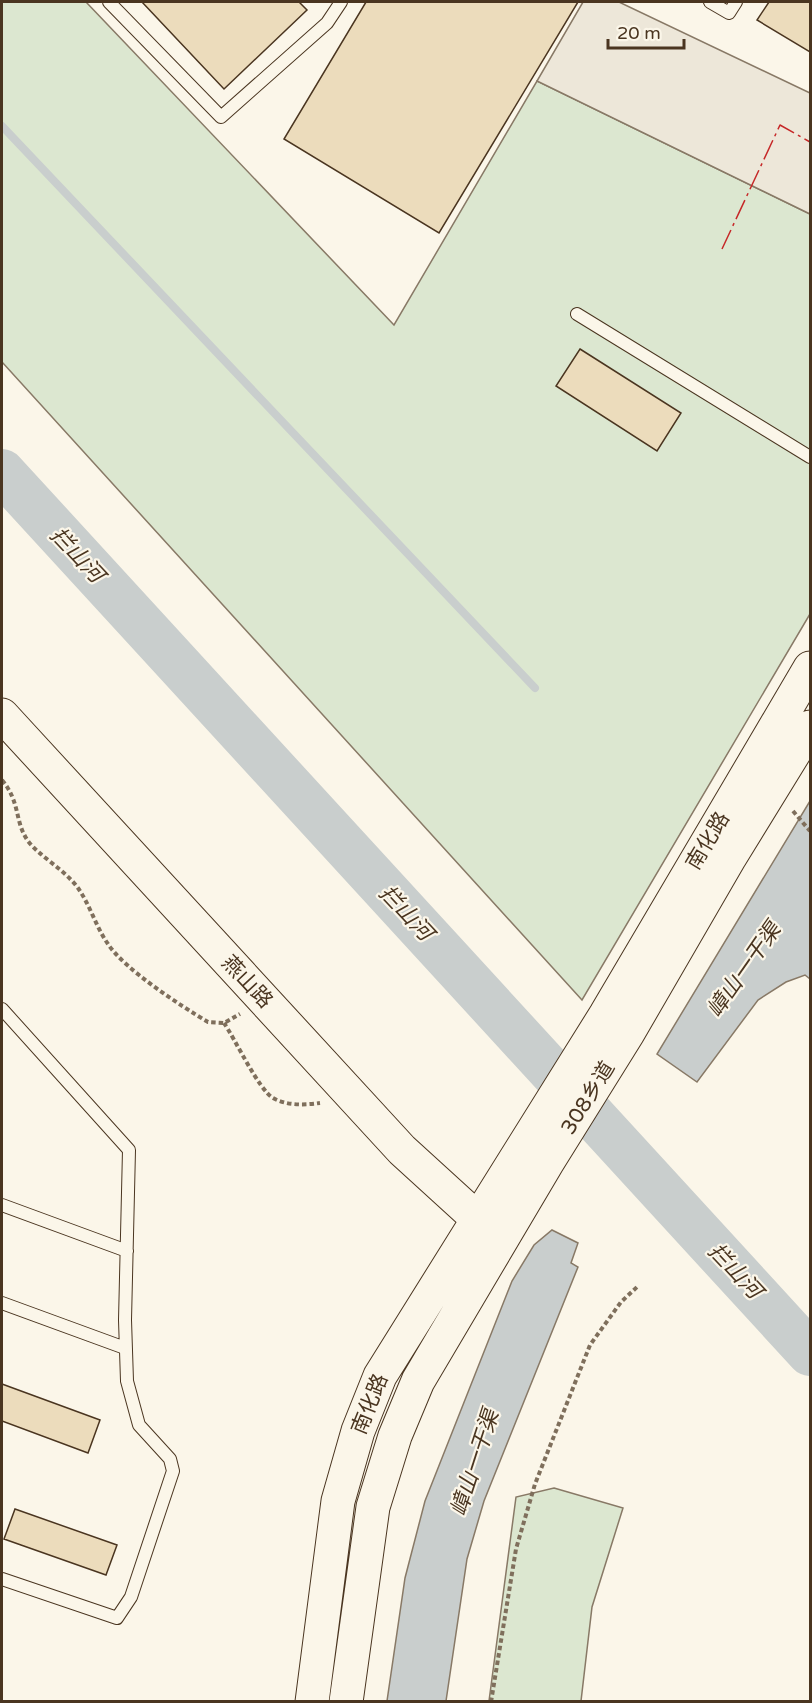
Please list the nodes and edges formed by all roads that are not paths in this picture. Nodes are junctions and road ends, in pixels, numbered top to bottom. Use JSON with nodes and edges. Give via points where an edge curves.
{"nodes":[{"id":1,"x":110,"y":2,"type":"edge"},
{"id":2,"x":341,"y":2,"type":"edge"},
{"id":3,"x":710,"y":2,"type":"edge"},
{"id":4,"x":736,"y":2,"type":"edge"},
{"id":5,"x":577,"y":314,"type":"dead end"},
{"id":6,"x":810,"y":457,"type":"edge"},
{"id":7,"x":810,"y":668,"type":"edge"},
{"id":8,"x":2,"y":715,"type":"edge"},
{"id":9,"x":810,"y":727,"type":"edge"},
{"id":10,"x":2,"y":1009,"type":"edge"},
{"id":11,"x":617,"y":1024,"type":"junction"},
{"id":12,"x":535,"y":1153,"type":"junction"},
{"id":13,"x":2,"y":1205,"type":"edge"},
{"id":14,"x":477,"y":1218,"type":"junction"},
{"id":15,"x":501,"y":1240,"type":"junction"},
{"id":16,"x":127,"y":1251,"type":"junction"},
{"id":17,"x":2,"y":1303,"type":"edge"},
{"id":18,"x":125,"y":1348,"type":"junction"},
{"id":19,"x":2,"y":1579,"type":"edge"},
{"id":20,"x":312,"y":1701,"type":"edge"},
{"id":21,"x":346,"y":1701,"type":"edge"}],
"edges":[{"from":1,"to":2,"type":"lane","via":[[221,117],[327,23]]},
{"from":3,"to":4,"type":"lane","via":[[729,13]]},
{"from":5,"to":6,"type":"lane"},
{"from":7,"to":11,"type":"main road","name":"南化路"},
{"from":8,"to":14,"type":"main road","name":"燕山路","via":[[402,1150]]},
{"from":9,"to":11,"type":"main road","name":"南化路","via":[[730,857]]},
{"from":10,"to":16,"type":"lane","via":[[129,1150]]},
{"from":11,"to":12,"type":"main road","name":"308乡道"},
{"from":12,"to":14,"type":"main road","name":"南化路"},
{"from":12,"to":15,"type":"main road","name":"南化路"},
{"from":13,"to":16,"type":"lane"},
{"from":14,"to":15,"type":"main road","name":"燕山路"},
{"from":14,"to":20,"type":"main road","name":"南化路","via":[[380,1376],[358,1431],[338,1501]]},
{"from":15,"to":21,"type":"main road","name":"南化路","via":[[418,1381],[394,1436],[373,1507]]},
{"from":16,"to":18,"type":"lane"},
{"from":17,"to":18,"type":"lane"},
{"from":18,"to":19,"type":"lane","via":[[131,1404],[139,1425],[170,1459],[173,1471],[126,1608],[117,1618],[103,1615]]}]}
